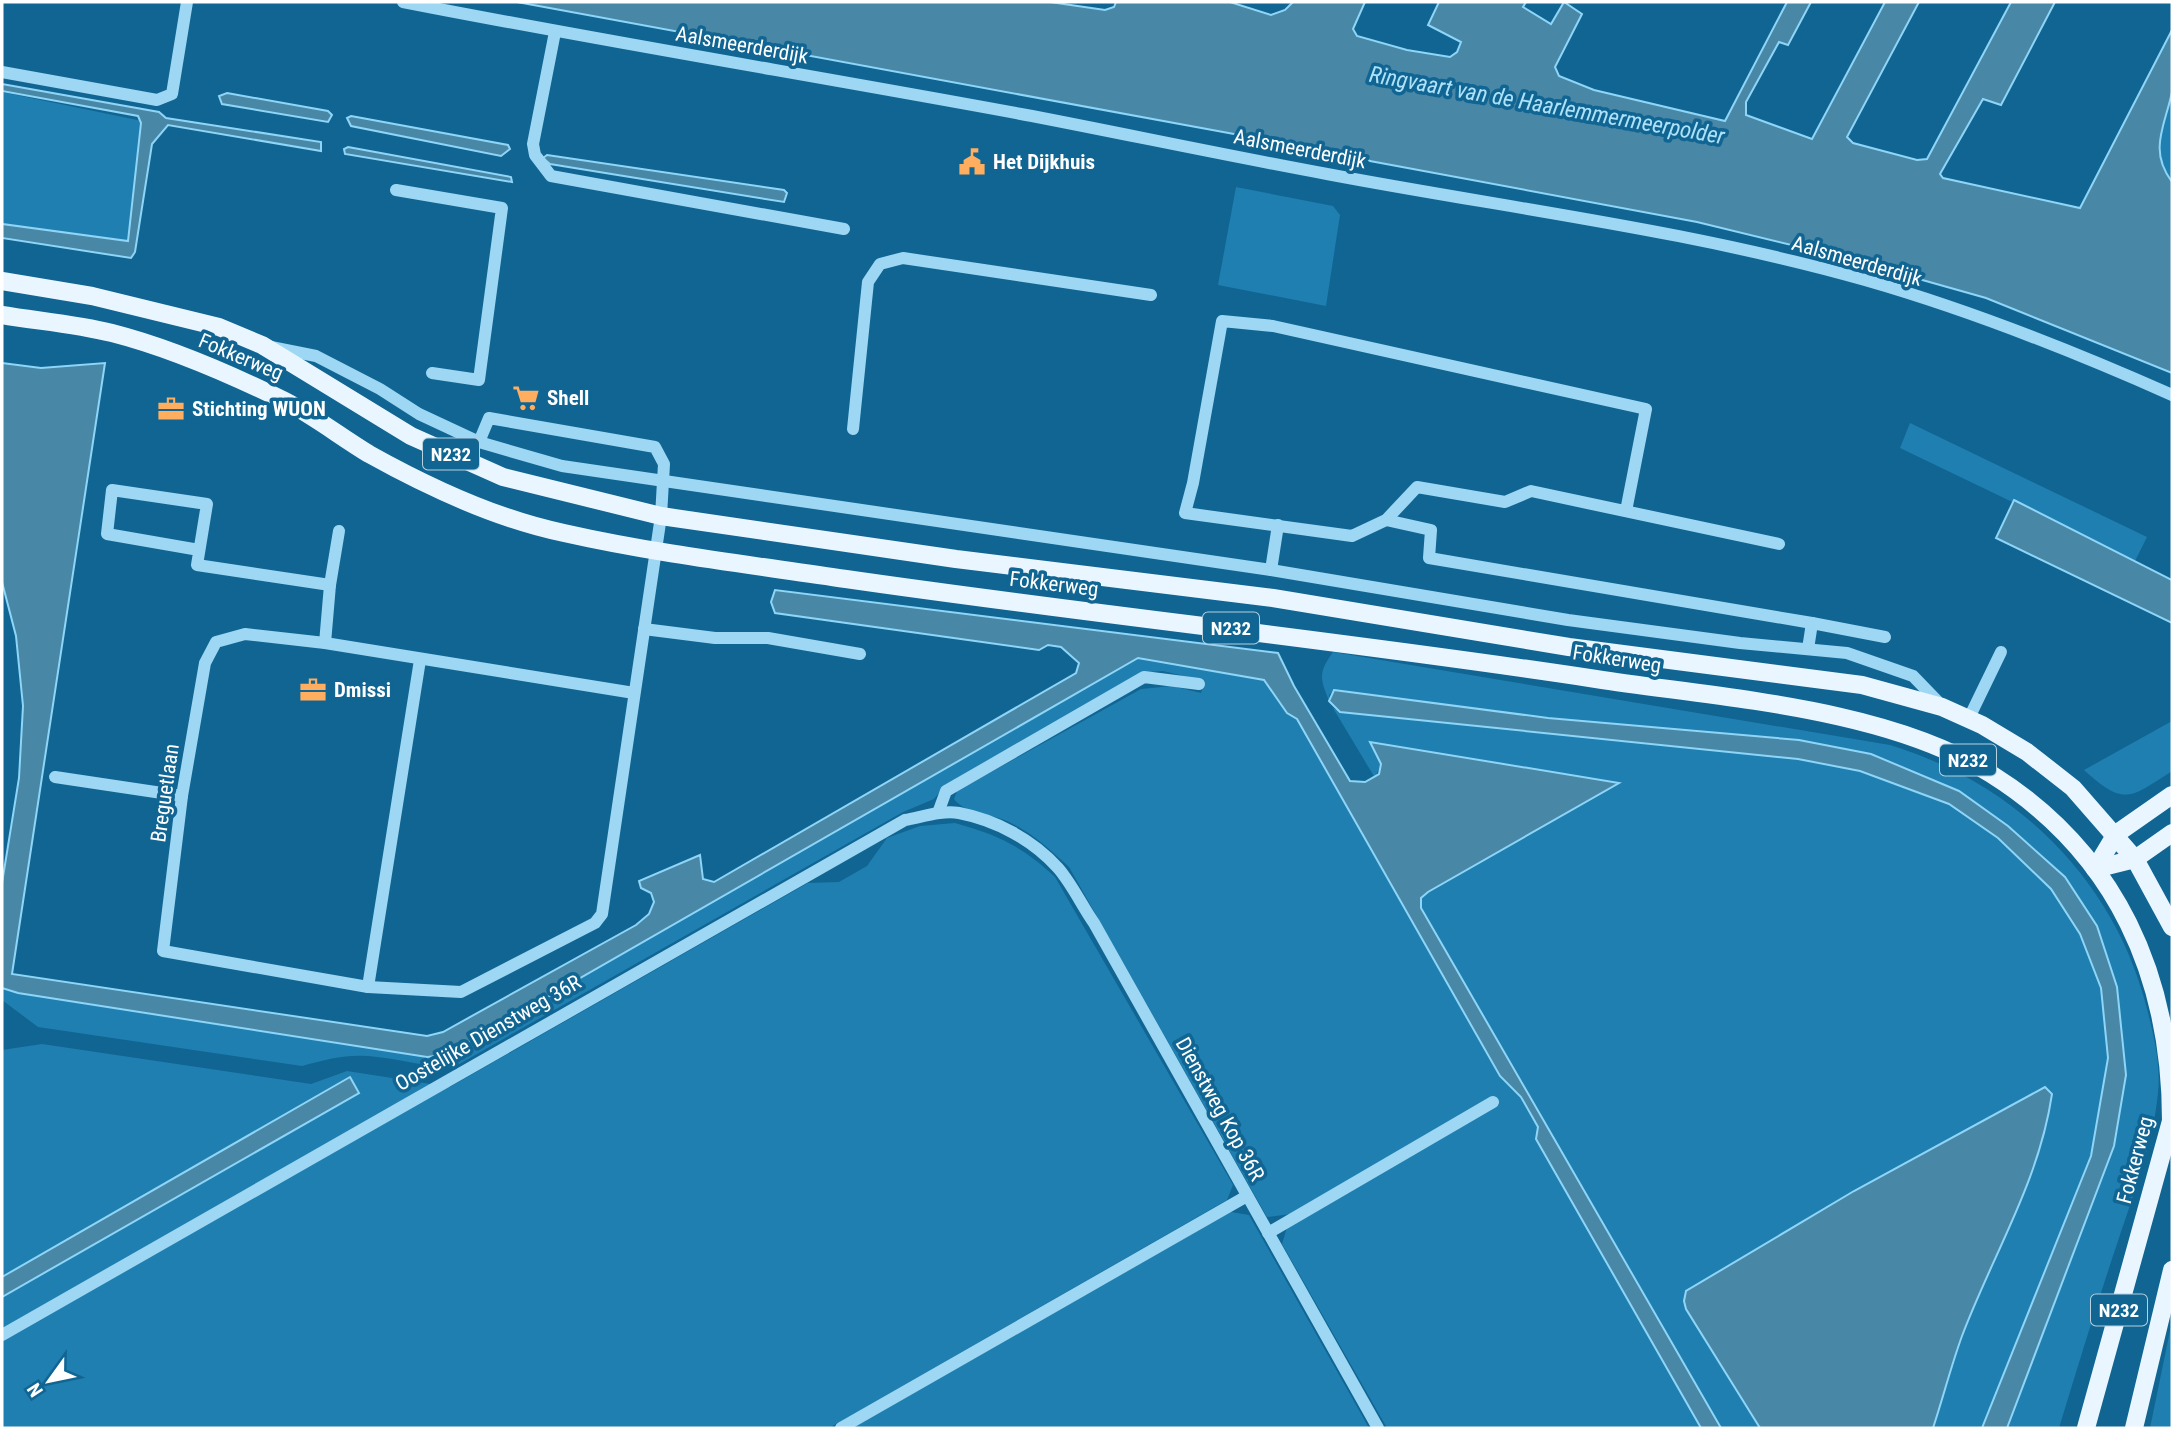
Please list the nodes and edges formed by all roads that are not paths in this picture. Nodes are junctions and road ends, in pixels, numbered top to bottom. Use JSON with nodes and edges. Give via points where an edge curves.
{"nodes":[{"id":1,"x":187,"y":2,"type":"edge"},
{"id":2,"x":403,"y":2,"type":"edge"},
{"id":3,"x":555,"y":32,"type":"junction"},
{"id":4,"x":2,"y":72,"type":"edge"},
{"id":5,"x":396,"y":190,"type":"dead end"},
{"id":6,"x":844,"y":229,"type":"dead end"},
{"id":7,"x":2,"y":281,"type":"edge"},
{"id":8,"x":1151,"y":295,"type":"dead end"},
{"id":9,"x":2,"y":315,"type":"edge"},
{"id":10,"x":261,"y":345,"type":"junction"},
{"id":11,"x":432,"y":373,"type":"dead end"},
{"id":12,"x":2172,"y":396,"type":"edge"},
{"id":13,"x":853,"y":429,"type":"dead end"},
{"id":14,"x":479,"y":442,"type":"junction"},
{"id":15,"x":663,"y":480,"type":"junction"},
{"id":16,"x":1626,"y":512,"type":"junction"},
{"id":17,"x":661,"y":516,"type":"junction"},
{"id":18,"x":1386,"y":520,"type":"junction"},
{"id":19,"x":1278,"y":525,"type":"junction"},
{"id":20,"x":339,"y":531,"type":"dead end"},
{"id":21,"x":1779,"y":544,"type":"dead end"},
{"id":22,"x":200,"y":550,"type":"junction"},
{"id":23,"x":655,"y":551,"type":"junction"},
{"id":24,"x":1271,"y":570,"type":"junction"},
{"id":25,"x":330,"y":585,"type":"junction"},
{"id":26,"x":1812,"y":623,"type":"junction"},
{"id":27,"x":644,"y":629,"type":"junction"},
{"id":28,"x":1885,"y":637,"type":"dead end"},
{"id":29,"x":325,"y":643,"type":"junction"},
{"id":30,"x":1808,"y":649,"type":"junction"},
{"id":31,"x":2001,"y":652,"type":"dead end"},
{"id":32,"x":860,"y":654,"type":"dead end"},
{"id":33,"x":420,"y":660,"type":"junction"},
{"id":34,"x":1199,"y":684,"type":"dead end"},
{"id":35,"x":634,"y":693,"type":"junction"},
{"id":36,"x":1942,"y":707,"type":"junction"},
{"id":37,"x":1969,"y":718,"type":"junction"},
{"id":38,"x":55,"y":776,"type":"dead end"},
{"id":39,"x":182,"y":796,"type":"junction"},
{"id":40,"x":2172,"y":796,"type":"edge"},
{"id":41,"x":938,"y":813,"type":"junction"},
{"id":42,"x":1006,"y":829,"type":"joint"},
{"id":43,"x":2116,"y":834,"type":"junction"},
{"id":44,"x":2172,"y":834,"type":"edge"},
{"id":45,"x":2135,"y":859,"type":"junction"},
{"id":46,"x":2095,"y":869,"type":"junction"},
{"id":47,"x":2172,"y":927,"type":"edge"},
{"id":48,"x":368,"y":987,"type":"junction"},
{"id":49,"x":1493,"y":1102,"type":"dead end"},
{"id":50,"x":1247,"y":1196,"type":"junction"},
{"id":51,"x":1268,"y":1233,"type":"junction"},
{"id":52,"x":2172,"y":1270,"type":"edge"},
{"id":53,"x":2,"y":1335,"type":"edge"},
{"id":54,"x":841,"y":1428,"type":"edge"},
{"id":55,"x":1378,"y":1428,"type":"edge"},
{"id":56,"x":2086,"y":1428,"type":"edge"},
{"id":57,"x":2134,"y":1428,"type":"edge"}],
"edges":[{"from":1,"to":4,"type":"street","via":[[172,94],[157,100]]},
{"from":2,"to":3,"type":"street","name":"Aalsmeerderdijk"},
{"from":3,"to":6,"type":"street","via":[[533,144],[535,155],[551,176]]},
{"from":3,"to":12,"type":"street","name":"Aalsmeerderdijk","via":[[1506,204],[1777,258],[1867,280],[2014,330]]},
{"from":5,"to":11,"type":"street","via":[[502,208],[479,380]]},
{"from":7,"to":10,"type":"main road","name":"Fokkerweg","number":"N232","via":[[182,317]]},
{"from":8,"to":13,"type":"street","via":[[903,258],[880,264],[868,282]]},
{"from":9,"to":23,"type":"main road","name":"Fokkerweg","number":"N232","via":[[111,333],[217,369],[292,404],[368,453],[495,513],[557,532]]},
{"from":10,"to":14,"type":"street","name":"Fokkerweg","via":[[316,356]]},
{"from":10,"to":17,"type":"main road","name":"Fokkerweg","number":"N232","via":[[411,436],[503,477]]},
{"from":14,"to":15,"type":"street","name":"Fokkerweg","via":[[562,467]]},
{"from":14,"to":15,"type":"street","via":[[489,418],[655,447],[664,464]]},
{"from":15,"to":17,"type":"street"},
{"from":15,"to":24,"type":"street","name":"Fokkerweg"},
{"from":16,"to":18,"type":"street","via":[[1531,491],[1505,502],[1417,487]]},
{"from":16,"to":19,"type":"street","via":[[1646,409],[1273,326],[1222,321],[1185,513]]},
{"from":16,"to":21,"type":"street"},
{"from":17,"to":23,"type":"street","name":"Breguetlaan"},
{"from":17,"to":36,"type":"main road","name":"Fokkerweg","number":"N232","via":[[1273,598],[1569,647],[1862,685]]},
{"from":18,"to":19,"type":"street","via":[[1352,536]]},
{"from":18,"to":26,"type":"street","via":[[1432,530],[1429,558]]},
{"from":19,"to":24,"type":"street"},
{"from":20,"to":25,"type":"street"},
{"from":22,"to":22,"type":"street","via":[[207,504],[112,490],[107,534]]},
{"from":22,"to":25,"type":"street","via":[[197,565]]},
{"from":23,"to":27,"type":"street","name":"Breguetlaan"},
{"from":23,"to":46,"type":"main road","name":"Fokkerweg","number":"N232","via":[[999,601],[1324,640],[1806,711],[1909,735],[1966,759],[2032,804]]},
{"from":24,"to":30,"type":"street","name":"Fokkerweg","via":[[1568,620]]},
{"from":25,"to":29,"type":"street"},
{"from":26,"to":28,"type":"street"},
{"from":26,"to":30,"type":"street"},
{"from":27,"to":32,"type":"street","via":[[715,638],[768,638]]},
{"from":27,"to":35,"type":"street","name":"Breguetlaan"},
{"from":29,"to":33,"type":"street","name":"Breguetlaan"},
{"from":29,"to":39,"type":"street","name":"Breguetlaan","via":[[245,634],[216,642],[205,663]]},
{"from":30,"to":36,"type":"street","name":"Fokkerweg","via":[[1847,653],[1913,676]]},
{"from":31,"to":37,"type":"street"},
{"from":33,"to":35,"type":"street","name":"Breguetlaan"},
{"from":33,"to":48,"type":"street"},
{"from":34,"to":41,"type":"street","via":[[1144,677],[946,791]]},
{"from":35,"to":48,"type":"street","name":"Breguetlaan","via":[[606,900],[595,923],[461,992]]},
{"from":36,"to":37,"type":"main road","name":"Fokkerweg","number":"N232"},
{"from":37,"to":43,"type":"main road","name":"Fokkerweg","number":"N232","via":[[2050,768]]},
{"from":38,"to":39,"type":"street"},
{"from":39,"to":48,"type":"street","name":"Breguetlaan","via":[[163,951]]},
{"from":40,"to":43,"type":"main road"},
{"from":41,"to":42,"type":"street","name":"Oostelijke Dienstweg 36R","via":[[958,813]]},
{"from":41,"to":53,"type":"street","name":"Oostelijke Dienstweg 36R","via":[[905,820]]},
{"from":42,"to":50,"type":"street","name":"Dienstweg Kop 36R","via":[[1059,869]]},
{"from":43,"to":45,"type":"main road","name":"Fokkerweg","number":"N232"},
{"from":43,"to":46,"type":"main road"},
{"from":44,"to":45,"type":"main road"},
{"from":45,"to":46,"type":"main road"},
{"from":45,"to":47,"type":"main road","name":"Fokkerweg","number":"N232"},
{"from":46,"to":56,"type":"main road","name":"Fokkerweg","number":"N232","via":[[2130,926],[2157,994],[2168,1044],[2171,1121]]},
{"from":49,"to":51,"type":"street"},
{"from":50,"to":51,"type":"street","name":"Dienstweg Kop 36R"},
{"from":50,"to":54,"type":"street"},
{"from":51,"to":55,"type":"street","name":"Dienstweg Kop 36R"},
{"from":52,"to":57,"type":"main road","number":"N232"}]}
